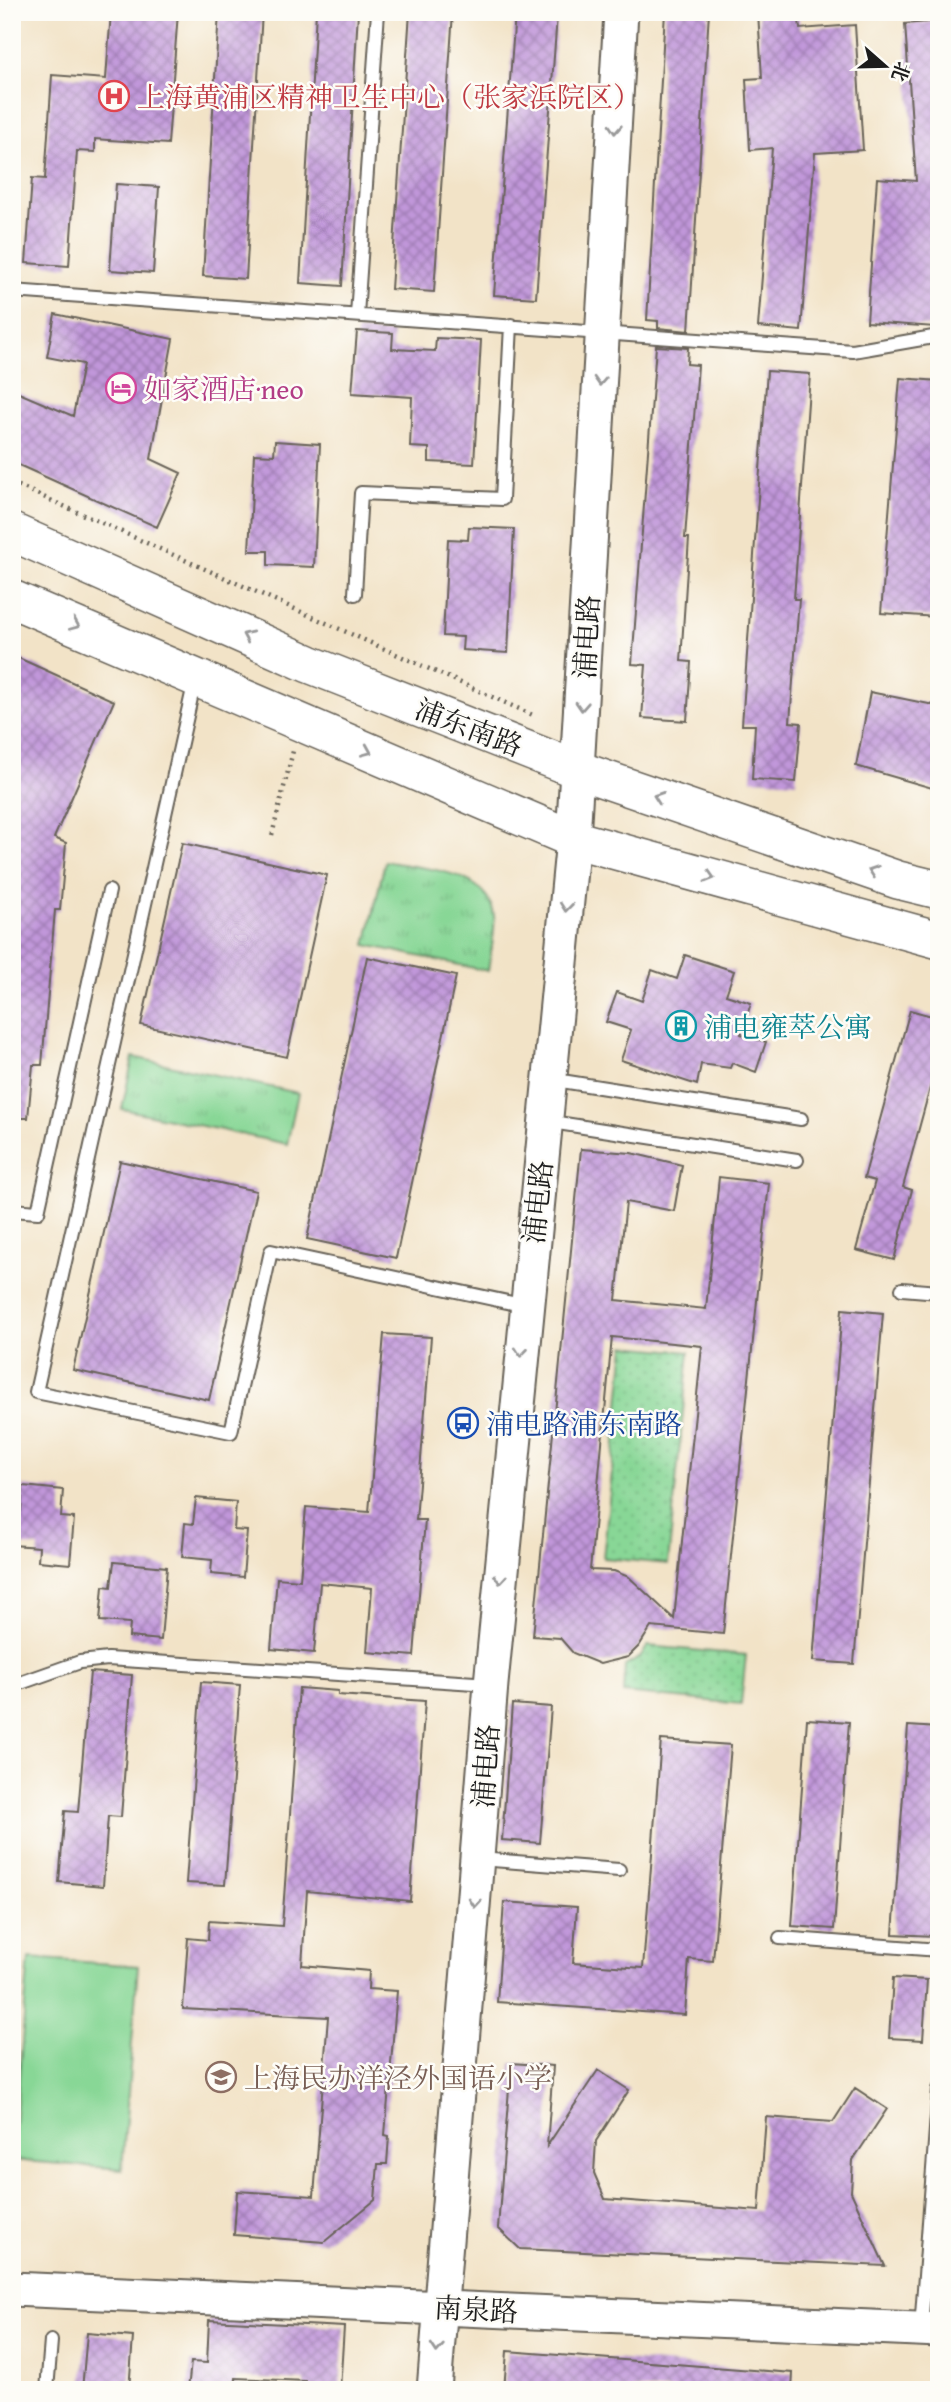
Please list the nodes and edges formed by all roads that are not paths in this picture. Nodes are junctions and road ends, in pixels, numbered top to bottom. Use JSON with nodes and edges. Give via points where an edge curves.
{"nodes":[{"id":1,"x":378,"y":12,"type":"edge"},
{"id":2,"x":621,"y":12,"type":"edge"},
{"id":3,"x":12,"y":291,"type":"edge"},
{"id":4,"x":357,"y":315,"type":"junction"},
{"id":5,"x":511,"y":326,"type":"junction"},
{"id":6,"x":603,"y":333,"type":"junction"},
{"id":7,"x":939,"y":336,"type":"edge"},
{"id":8,"x":12,"y":532,"type":"edge"},
{"id":9,"x":355,"y":594,"type":"dead end"},
{"id":10,"x":12,"y":599,"type":"edge"},
{"id":11,"x":196,"y":676,"type":"junction"},
{"id":12,"x":579,"y":753,"type":"junction"},
{"id":13,"x":573,"y":839,"type":"junction"},
{"id":14,"x":939,"y":890,"type":"edge"},
{"id":15,"x":109,"y":891,"type":"dead end"},
{"id":16,"x":939,"y":940,"type":"edge"},
{"id":17,"x":549,"y":1079,"type":"junction"},
{"id":18,"x":801,"y":1119,"type":"dead end"},
{"id":19,"x":545,"y":1121,"type":"junction"},
{"id":20,"x":797,"y":1160,"type":"dead end"},
{"id":21,"x":12,"y":1210,"type":"edge"},
{"id":22,"x":902,"y":1289,"type":"dead end"},
{"id":23,"x":939,"y":1292,"type":"edge"},
{"id":24,"x":526,"y":1306,"type":"junction"},
{"id":25,"x":491,"y":1684,"type":"junction"},
{"id":26,"x":12,"y":1686,"type":"edge"},
{"id":27,"x":479,"y":1859,"type":"junction"},
{"id":28,"x":619,"y":1870,"type":"dead end"},
{"id":29,"x":780,"y":1938,"type":"dead end"},
{"id":30,"x":939,"y":1950,"type":"edge"},
{"id":31,"x":939,"y":2089,"type":"edge"},
{"id":32,"x":12,"y":2289,"type":"edge"},
{"id":33,"x":440,"y":2307,"type":"junction"},
{"id":34,"x":930,"y":2330,"type":"edge"},
{"id":35,"x":51,"y":2341,"type":"dead end"},
{"id":36,"x":47,"y":2390,"type":"edge"},
{"id":37,"x":434,"y":2390,"type":"edge"}],
"edges":[{"from":1,"to":4,"type":"lane"},
{"from":2,"to":6,"type":"street","name":"浦电路","one_way":true},
{"from":3,"to":4,"type":"lane"},
{"from":4,"to":5,"type":"lane"},
{"from":5,"to":6,"type":"lane"},
{"from":5,"to":9,"type":"lane","via":[[502,499],[361,493]]},
{"from":6,"to":7,"type":"lane","via":[[853,351]]},
{"from":6,"to":12,"type":"street","name":"浦电路","one_way":true},
{"from":12,"to":8,"type":"main road","name":"浦东南路","one_way":true,"via":[[309,664]]},
{"from":10,"to":11,"type":"main road","one_way":true},
{"from":11,"to":13,"type":"main road","one_way":true},
{"from":11,"to":24,"type":"lane","via":[[36,1392],[231,1432],[271,1251]]},
{"from":12,"to":13,"type":"street","name":"浦电路"},
{"from":14,"to":12,"type":"main road","name":"浦东南路","one_way":true,"via":[[898,880]]},
{"from":13,"to":16,"type":"main road","one_way":true},
{"from":13,"to":17,"type":"street","name":"浦电路","one_way":true},
{"from":15,"to":21,"type":"lane","via":[[38,1212]]},
{"from":17,"to":18,"type":"lane"},
{"from":17,"to":19,"type":"street","name":"浦电路"},
{"from":19,"to":20,"type":"lane"},
{"from":19,"to":24,"type":"street","name":"浦电路"},
{"from":22,"to":23,"type":"lane"},
{"from":24,"to":25,"type":"street","name":"浦电路","one_way":true},
{"from":25,"to":26,"type":"lane","via":[[108,1659],[80,1662]]},
{"from":25,"to":27,"type":"street","name":"浦电路"},
{"from":27,"to":28,"type":"lane"},
{"from":27,"to":33,"type":"street","name":"浦电路","one_way":true},
{"from":29,"to":30,"type":"lane"},
{"from":31,"to":34,"type":"lane"},
{"from":32,"to":33,"type":"street","name":"南泉路"},
{"from":33,"to":34,"type":"street","name":"南泉路"},
{"from":33,"to":37,"type":"street","name":"浦电路","one_way":true},
{"from":35,"to":36,"type":"lane"}]}
